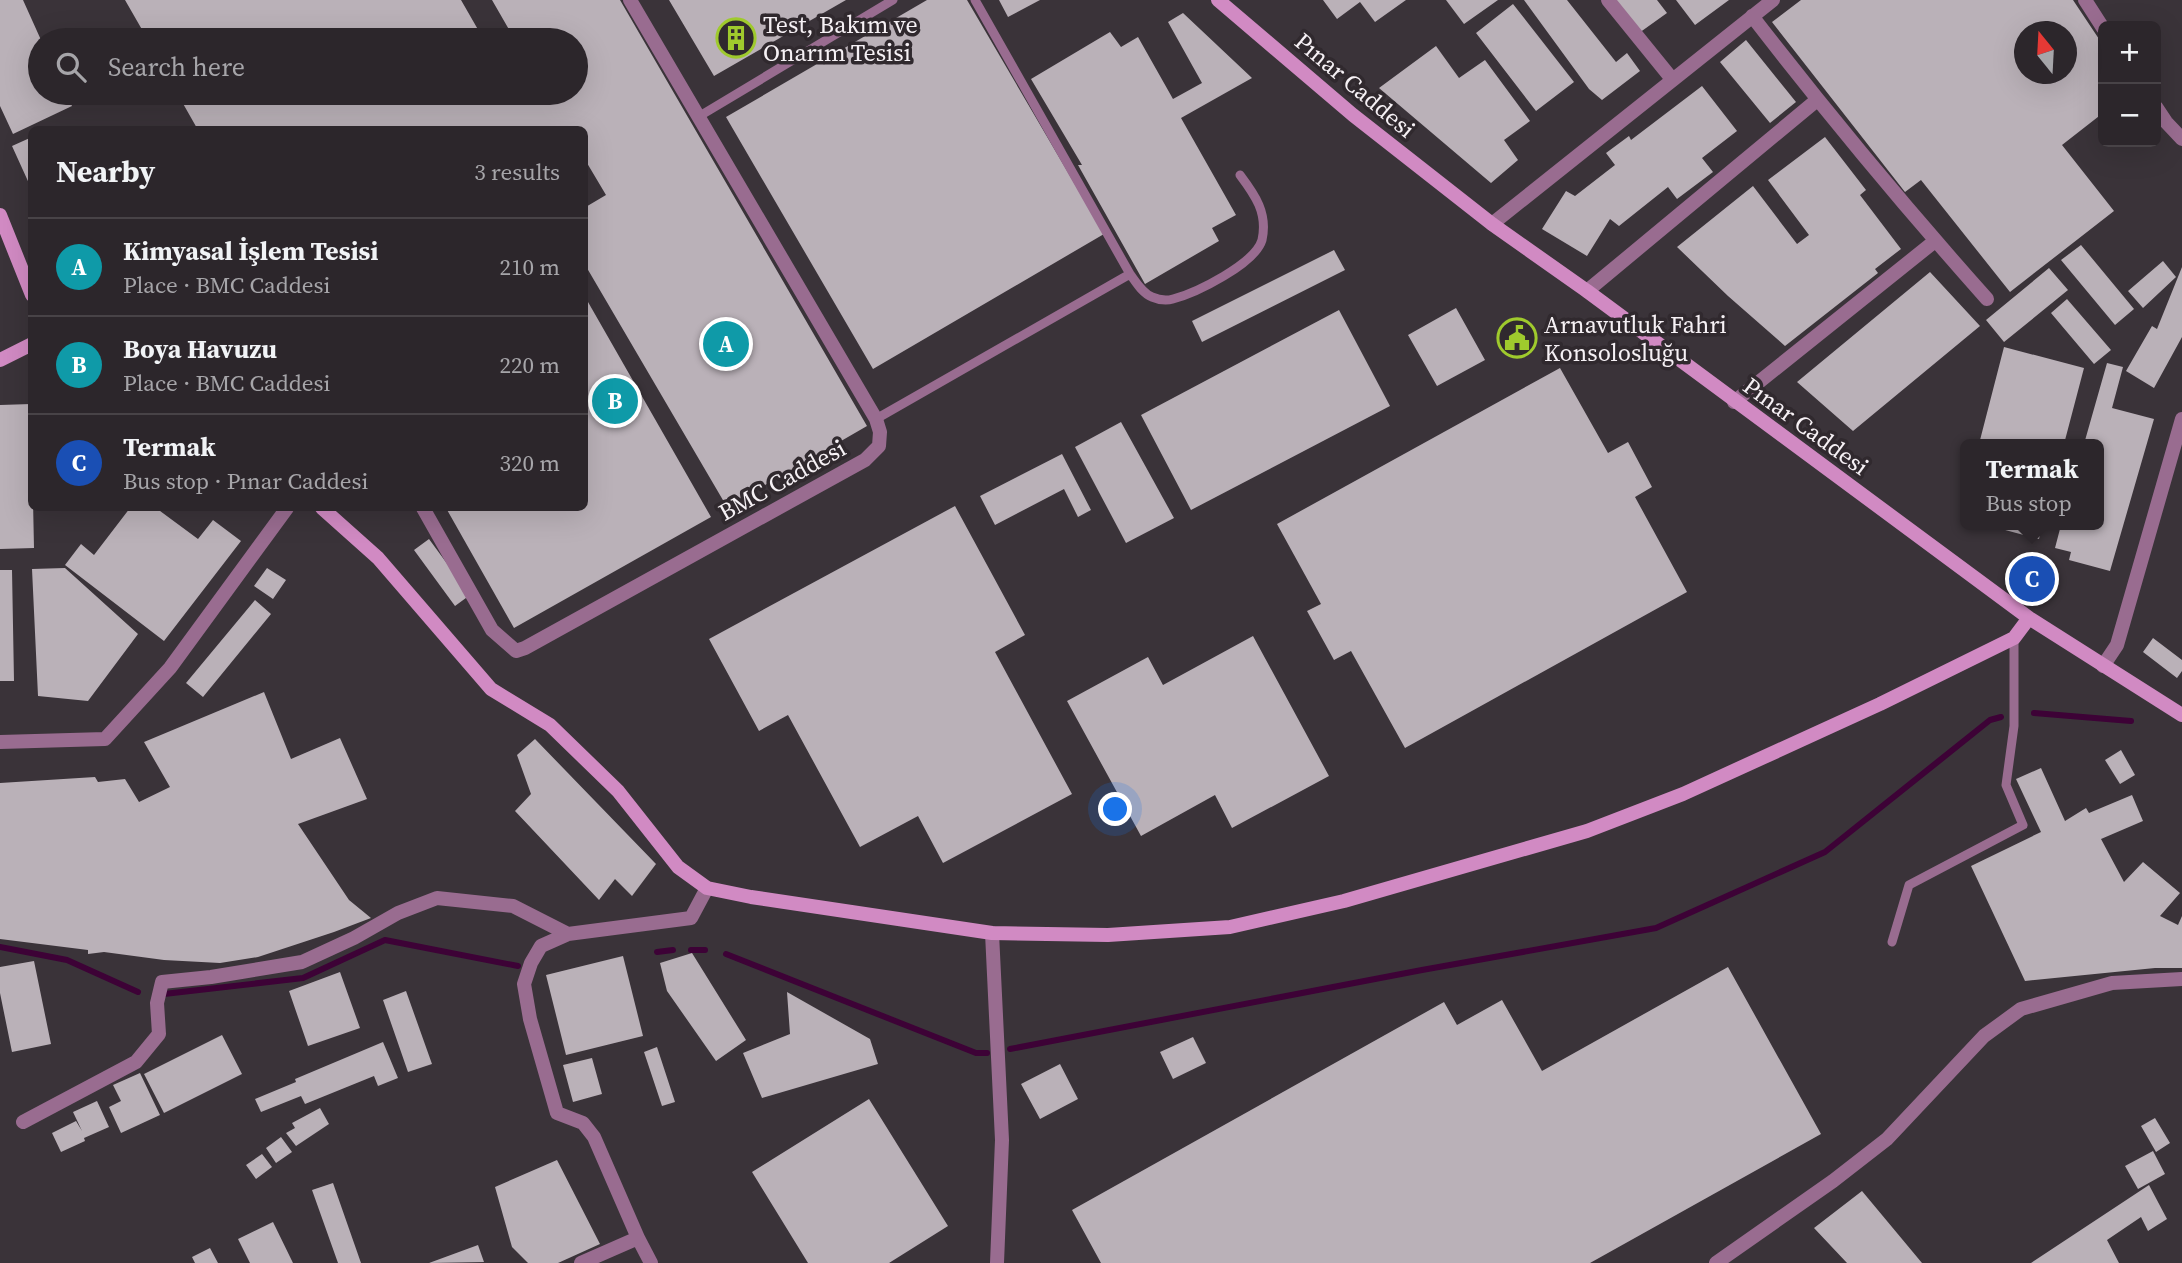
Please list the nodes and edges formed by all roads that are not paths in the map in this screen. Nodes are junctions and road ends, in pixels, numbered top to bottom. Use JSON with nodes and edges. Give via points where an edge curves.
{"nodes":[{"id":1,"x":630,"y":0,"type":"edge"},
{"id":2,"x":893,"y":0,"type":"edge"},
{"id":3,"x":975,"y":0,"type":"edge"},
{"id":4,"x":1218,"y":0,"type":"edge"},
{"id":5,"x":1608,"y":0,"type":"edge"},
{"id":6,"x":1773,"y":0,"type":"edge"},
{"id":7,"x":2085,"y":0,"type":"edge"},
{"id":8,"x":1752,"y":16,"type":"junction"},
{"id":9,"x":2098,"y":21,"type":"edge"},
{"id":10,"x":1672,"y":79,"type":"junction"},
{"id":11,"x":1817,"y":100,"type":"junction"},
{"id":12,"x":2161,"y":114,"type":"edge"},
{"id":13,"x":698,"y":117,"type":"junction"},
{"id":14,"x":2182,"y":139,"type":"edge"},
{"id":15,"x":1240,"y":175,"type":"dead end"},
{"id":16,"x":0,"y":215,"type":"edge"},
{"id":17,"x":1492,"y":224,"type":"junction"},
{"id":18,"x":1936,"y":241,"type":"junction"},
{"id":19,"x":1130,"y":274,"type":"junction"},
{"id":20,"x":28,"y":285,"type":"edge"},
{"id":21,"x":1587,"y":291,"type":"junction"},
{"id":22,"x":1987,"y":299,"type":"dead end"},
{"id":23,"x":28,"y":346,"type":"edge"},
{"id":24,"x":0,"y":360,"type":"edge"},
{"id":25,"x":1734,"y":402,"type":"junction"},
{"id":26,"x":876,"y":419,"type":"junction"},
{"id":27,"x":2182,"y":419,"type":"edge"},
{"id":28,"x":285,"y":511,"type":"edge"},
{"id":29,"x":325,"y":511,"type":"edge"},
{"id":30,"x":424,"y":511,"type":"edge"},
{"id":31,"x":2029,"y":618,"type":"junction"},
{"id":32,"x":2014,"y":638,"type":"junction"},
{"id":33,"x":2103,"y":666,"type":"junction"},
{"id":34,"x":2182,"y":715,"type":"edge"},
{"id":35,"x":0,"y":741,"type":"edge"},
{"id":36,"x":707,"y":888,"type":"junction"},
{"id":37,"x":992,"y":933,"type":"junction"},
{"id":38,"x":568,"y":934,"type":"junction"},
{"id":39,"x":1892,"y":942,"type":"dead end"},
{"id":40,"x":2182,"y":979,"type":"edge"},
{"id":41,"x":23,"y":1122,"type":"dead end"},
{"id":42,"x":638,"y":1238,"type":"junction"},
{"id":43,"x":581,"y":1263,"type":"edge"},
{"id":44,"x":651,"y":1263,"type":"edge"},
{"id":45,"x":997,"y":1263,"type":"edge"},
{"id":46,"x":1716,"y":1263,"type":"edge"}],
"edges":[{"from":1,"to":13,"type":"street"},
{"from":2,"to":13,"type":"lane"},
{"from":3,"to":19,"type":"lane"},
{"from":4,"to":17,"type":"street","name":"Pınar Caddesi","via":[[1353,115]]},
{"from":5,"to":10,"type":"street"},
{"from":6,"to":8,"type":"street"},
{"from":7,"to":9,"type":"street"},
{"from":8,"to":10,"type":"street"},
{"from":8,"to":11,"type":"street"},
{"from":10,"to":17,"type":"street"},
{"from":11,"to":18,"type":"street"},
{"from":11,"to":21,"type":"street"},
{"from":12,"to":14,"type":"street"},
{"from":13,"to":26,"type":"street"},
{"from":15,"to":19,"type":"lane","via":[[1258,200],[1263,230],[1261,242],[1240,266],[1196,291],[1163,300],[1149,296]]},
{"from":16,"to":20,"type":"street"},
{"from":17,"to":21,"type":"street","name":"Pınar Caddesi"},
{"from":18,"to":22,"type":"street"},
{"from":18,"to":25,"type":"street"},
{"from":19,"to":26,"type":"lane"},
{"from":21,"to":25,"type":"street","name":"Pınar Caddesi"},
{"from":23,"to":24,"type":"street"},
{"from":25,"to":31,"type":"street","name":"Pınar Caddesi"},
{"from":26,"to":30,"type":"street","name":"BMC Caddesi","via":[[879,446],[865,460],[516,651],[492,630]]},
{"from":27,"to":33,"type":"street","via":[[2117,645]]},
{"from":28,"to":35,"type":"street","via":[[170,668],[105,739]]},
{"from":29,"to":36,"type":"street","via":[[378,558],[491,689],[550,725],[618,791],[678,867]]},
{"from":31,"to":32,"type":"street"},
{"from":31,"to":33,"type":"street","name":"Pınar Caddesi"},
{"from":32,"to":37,"type":"street","via":[[1683,794],[1587,831],[1484,862],[1230,927],[1108,935]]},
{"from":32,"to":39,"type":"lane","via":[[2014,726],[2006,785],[2024,825],[1909,885]]},
{"from":33,"to":34,"type":"street","name":"Pınar Caddesi"},
{"from":36,"to":37,"type":"street"},
{"from":36,"to":38,"type":"street","via":[[691,918]]},
{"from":37,"to":45,"type":"street","via":[[1002,1140]]},
{"from":38,"to":41,"type":"street","via":[[513,906],[437,898],[398,912],[302,962],[162,982],[159,1034],[136,1062]]},
{"from":38,"to":42,"type":"street","via":[[541,946],[531,963],[524,984],[530,1019],[557,1113],[583,1124],[594,1137]]},
{"from":40,"to":46,"type":"street","via":[[2112,984],[2021,1009],[1983,1036],[1887,1139]]},
{"from":42,"to":43,"type":"street"},
{"from":42,"to":44,"type":"street"}]}
